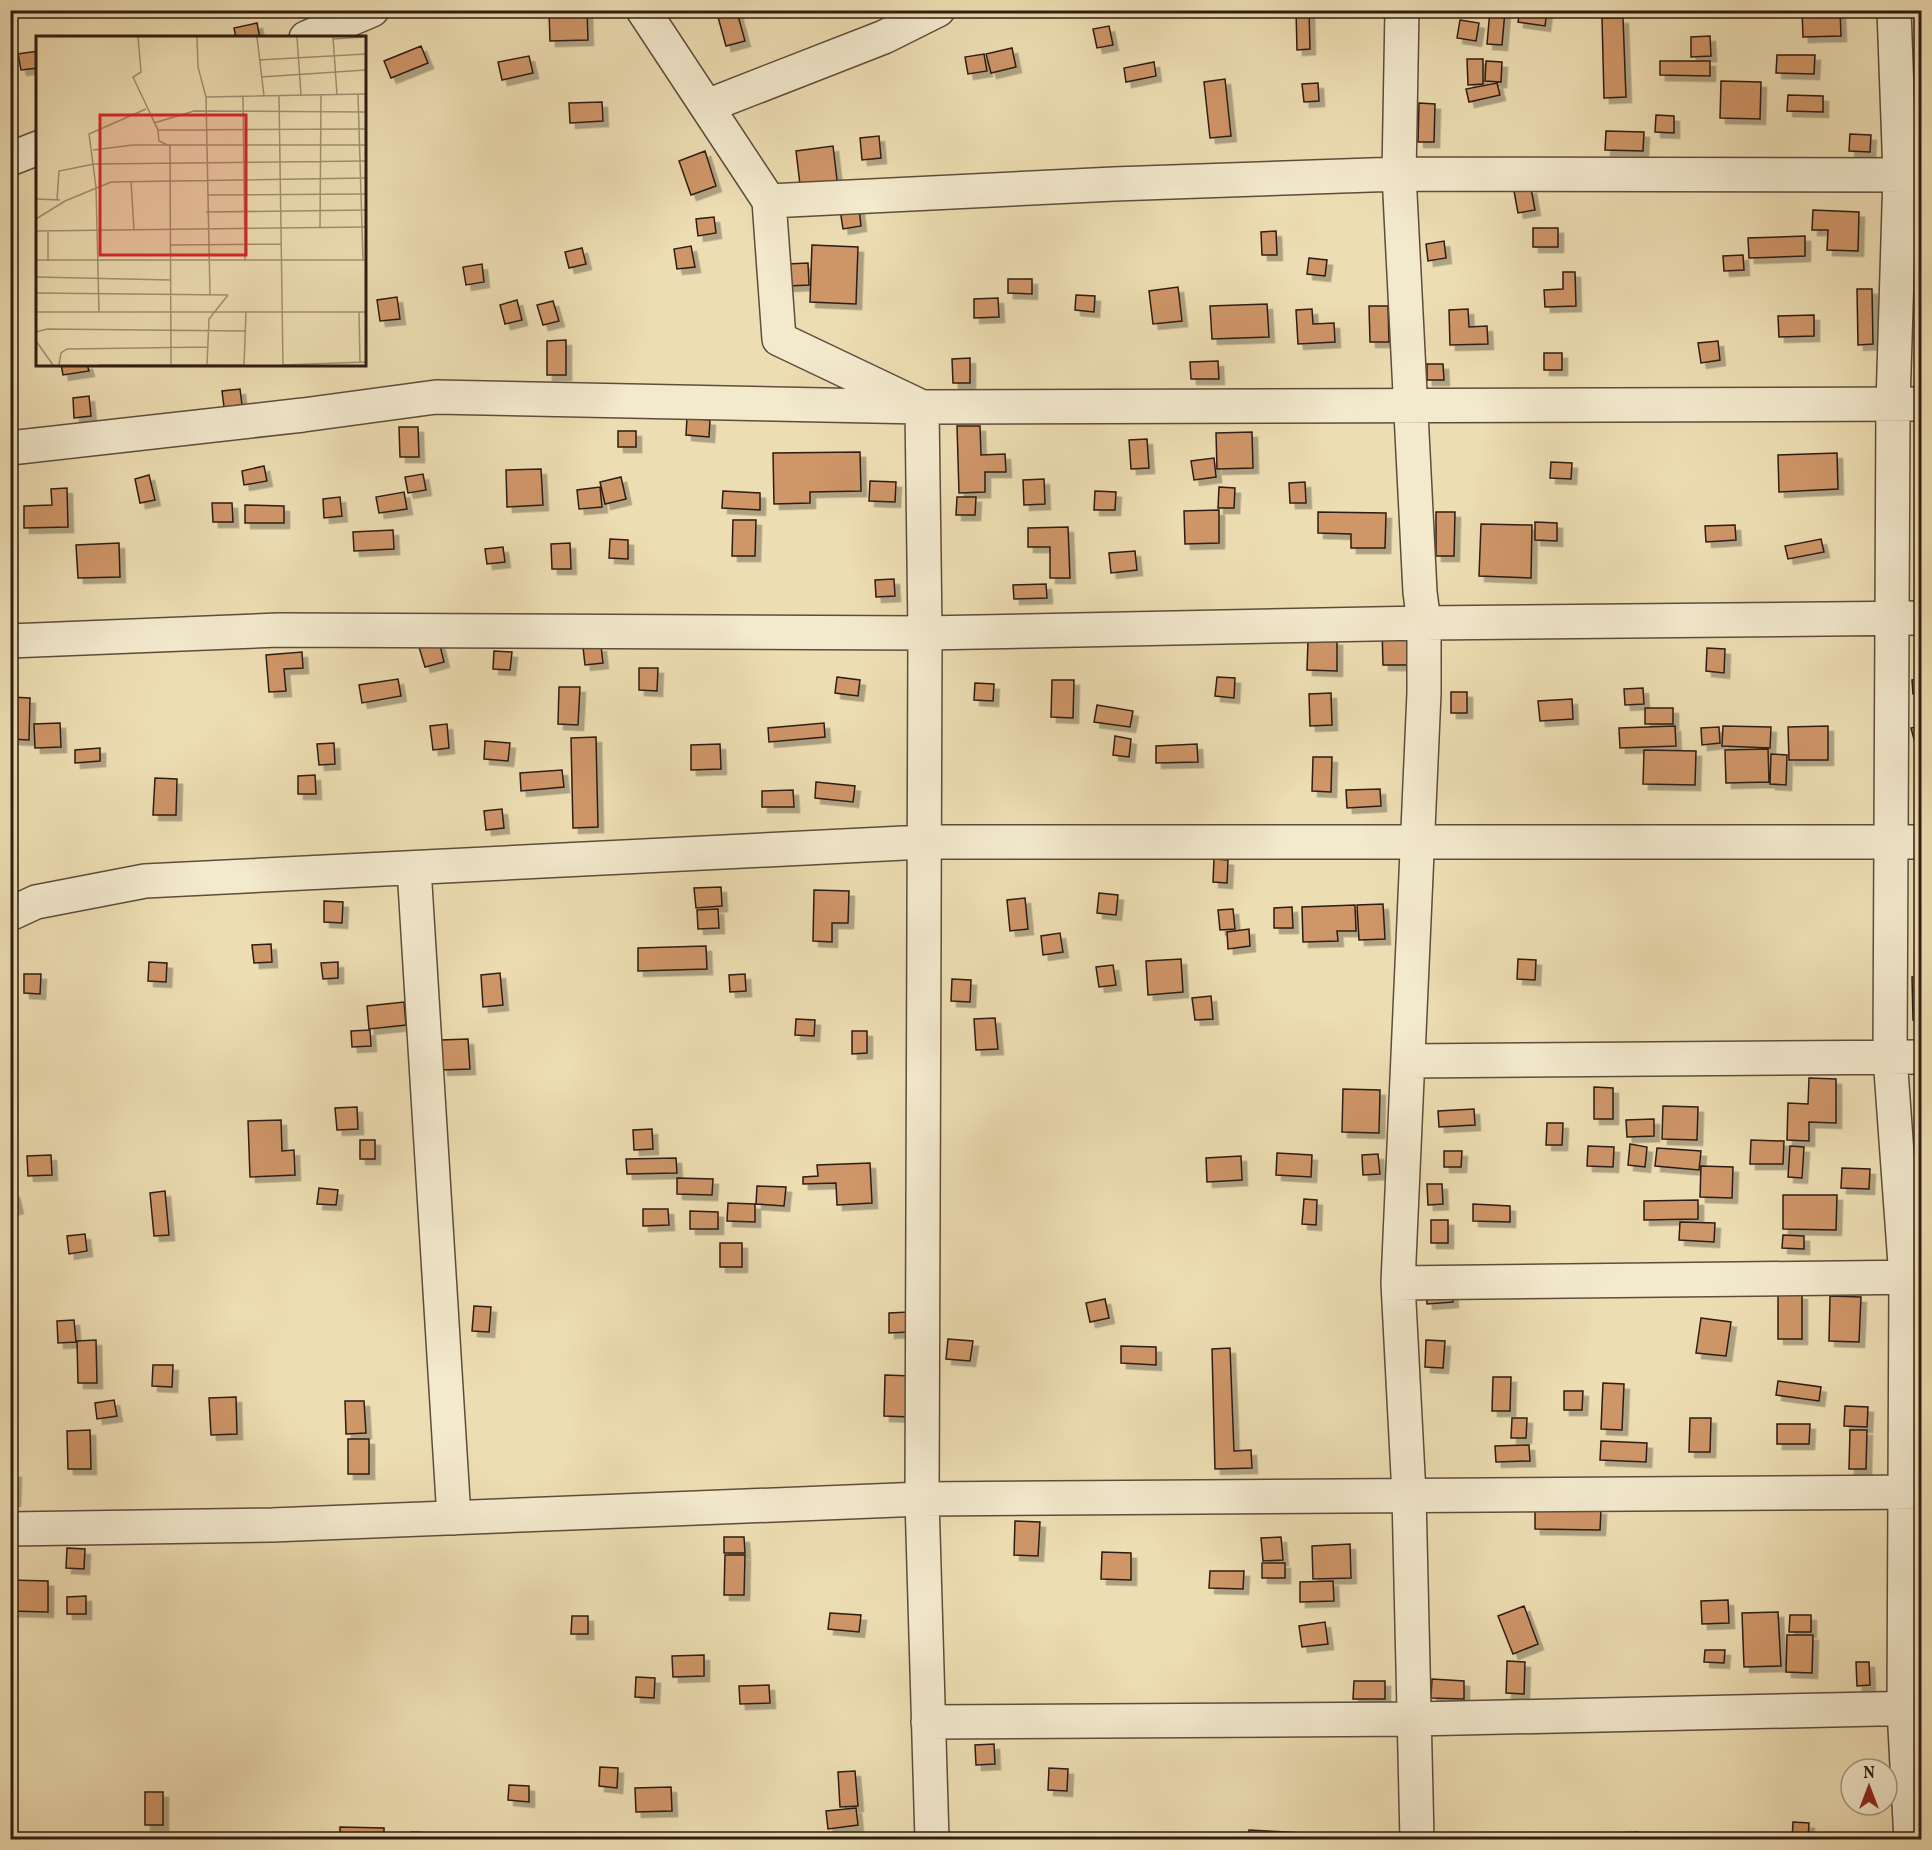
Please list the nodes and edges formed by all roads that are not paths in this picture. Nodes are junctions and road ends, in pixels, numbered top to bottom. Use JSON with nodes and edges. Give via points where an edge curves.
{"nodes":[{"id":1,"x":372,"y":10,"type":"edge"},
{"id":2,"x":643,"y":10,"type":"edge"},
{"id":3,"x":938,"y":10,"type":"edge"},
{"id":4,"x":1402,"y":10,"type":"edge"},
{"id":5,"x":1894,"y":10,"type":"edge"},
{"id":6,"x":311,"y":36,"type":"edge"},
{"id":7,"x":707,"y":106,"type":"junction"},
{"id":8,"x":36,"y":149,"type":"edge"},
{"id":9,"x":10,"y":159,"type":"edge"},
{"id":10,"x":1399,"y":174,"type":"junction"},
{"id":11,"x":1911,"y":175,"type":"edge"},
{"id":12,"x":769,"y":201,"type":"junction"},
{"id":13,"x":1907,"y":404,"type":"edge"},
{"id":14,"x":1411,"y":406,"type":"junction"},
{"id":15,"x":922,"y":407,"type":"junction"},
{"id":16,"x":10,"y":448,"type":"edge"},
{"id":17,"x":1907,"y":618,"type":"edge"},
{"id":18,"x":1424,"y":623,"type":"junction"},
{"id":19,"x":925,"y":633,"type":"junction"},
{"id":20,"x":10,"y":641,"type":"edge"},
{"id":21,"x":1418,"y":841,"type":"junction"},
{"id":22,"x":924,"y":842,"type":"junction"},
{"id":23,"x":1906,"y":842,"type":"edge"},
{"id":24,"x":414,"y":868,"type":"junction"},
{"id":25,"x":10,"y":914,"type":"edge"},
{"id":26,"x":1906,"y":1057,"type":"edge"},
{"id":27,"x":1408,"y":1060,"type":"junction"},
{"id":28,"x":1914,"y":1277,"type":"edge"},
{"id":29,"x":1398,"y":1283,"type":"junction"},
{"id":30,"x":1913,"y":1492,"type":"edge"},
{"id":31,"x":1409,"y":1495,"type":"junction"},
{"id":32,"x":922,"y":1499,"type":"junction"},
{"id":33,"x":454,"y":1518,"type":"junction"},
{"id":34,"x":10,"y":1529,"type":"edge"},
{"id":35,"x":1913,"y":1709,"type":"edge"},
{"id":36,"x":1415,"y":1719,"type":"junction"},
{"id":37,"x":928,"y":1722,"type":"junction"},
{"id":38,"x":932,"y":1839,"type":"edge"},
{"id":39,"x":1417,"y":1839,"type":"edge"},
{"id":40,"x":1911,"y":1839,"type":"edge"}],
"edges":[{"from":1,"to":6,"type":"street"},
{"from":2,"to":7,"type":"street"},
{"from":3,"to":7,"type":"street","via":[[884,37]]},
{"from":4,"to":10,"type":"street"},
{"from":5,"to":11,"type":"street"},
{"from":7,"to":12,"type":"street"},
{"from":8,"to":9,"type":"street"},
{"from":10,"to":11,"type":"street"},
{"from":10,"to":12,"type":"street"},
{"from":10,"to":14,"type":"street"},
{"from":11,"to":13,"type":"street"},
{"from":12,"to":15,"type":"street","via":[[779,339]]},
{"from":13,"to":14,"type":"street"},
{"from":13,"to":17,"type":"street"},
{"from":14,"to":15,"type":"street"},
{"from":14,"to":18,"type":"street"},
{"from":15,"to":16,"type":"street","via":[[436,397]]},
{"from":15,"to":19,"type":"street"},
{"from":17,"to":18,"type":"street"},
{"from":17,"to":23,"type":"street"},
{"from":18,"to":19,"type":"street"},
{"from":18,"to":21,"type":"street"},
{"from":19,"to":20,"type":"street","via":[[278,630]]},
{"from":19,"to":22,"type":"street"},
{"from":21,"to":22,"type":"street"},
{"from":21,"to":23,"type":"street"},
{"from":21,"to":27,"type":"street"},
{"from":22,"to":24,"type":"street"},
{"from":22,"to":32,"type":"street"},
{"from":23,"to":26,"type":"street"},
{"from":24,"to":25,"type":"street","via":[[145,881],[36,903]]},
{"from":24,"to":33,"type":"street"},
{"from":26,"to":27,"type":"street"},
{"from":26,"to":28,"type":"street"},
{"from":27,"to":29,"type":"street"},
{"from":28,"to":29,"type":"street"},
{"from":28,"to":30,"type":"street"},
{"from":29,"to":31,"type":"street"},
{"from":30,"to":31,"type":"street"},
{"from":30,"to":35,"type":"street"},
{"from":31,"to":32,"type":"street"},
{"from":31,"to":36,"type":"street"},
{"from":32,"to":33,"type":"street"},
{"from":32,"to":37,"type":"street"},
{"from":33,"to":34,"type":"street"},
{"from":35,"to":36,"type":"street"},
{"from":35,"to":40,"type":"street"},
{"from":36,"to":37,"type":"street"},
{"from":36,"to":39,"type":"street"},
{"from":37,"to":38,"type":"street"}]}
